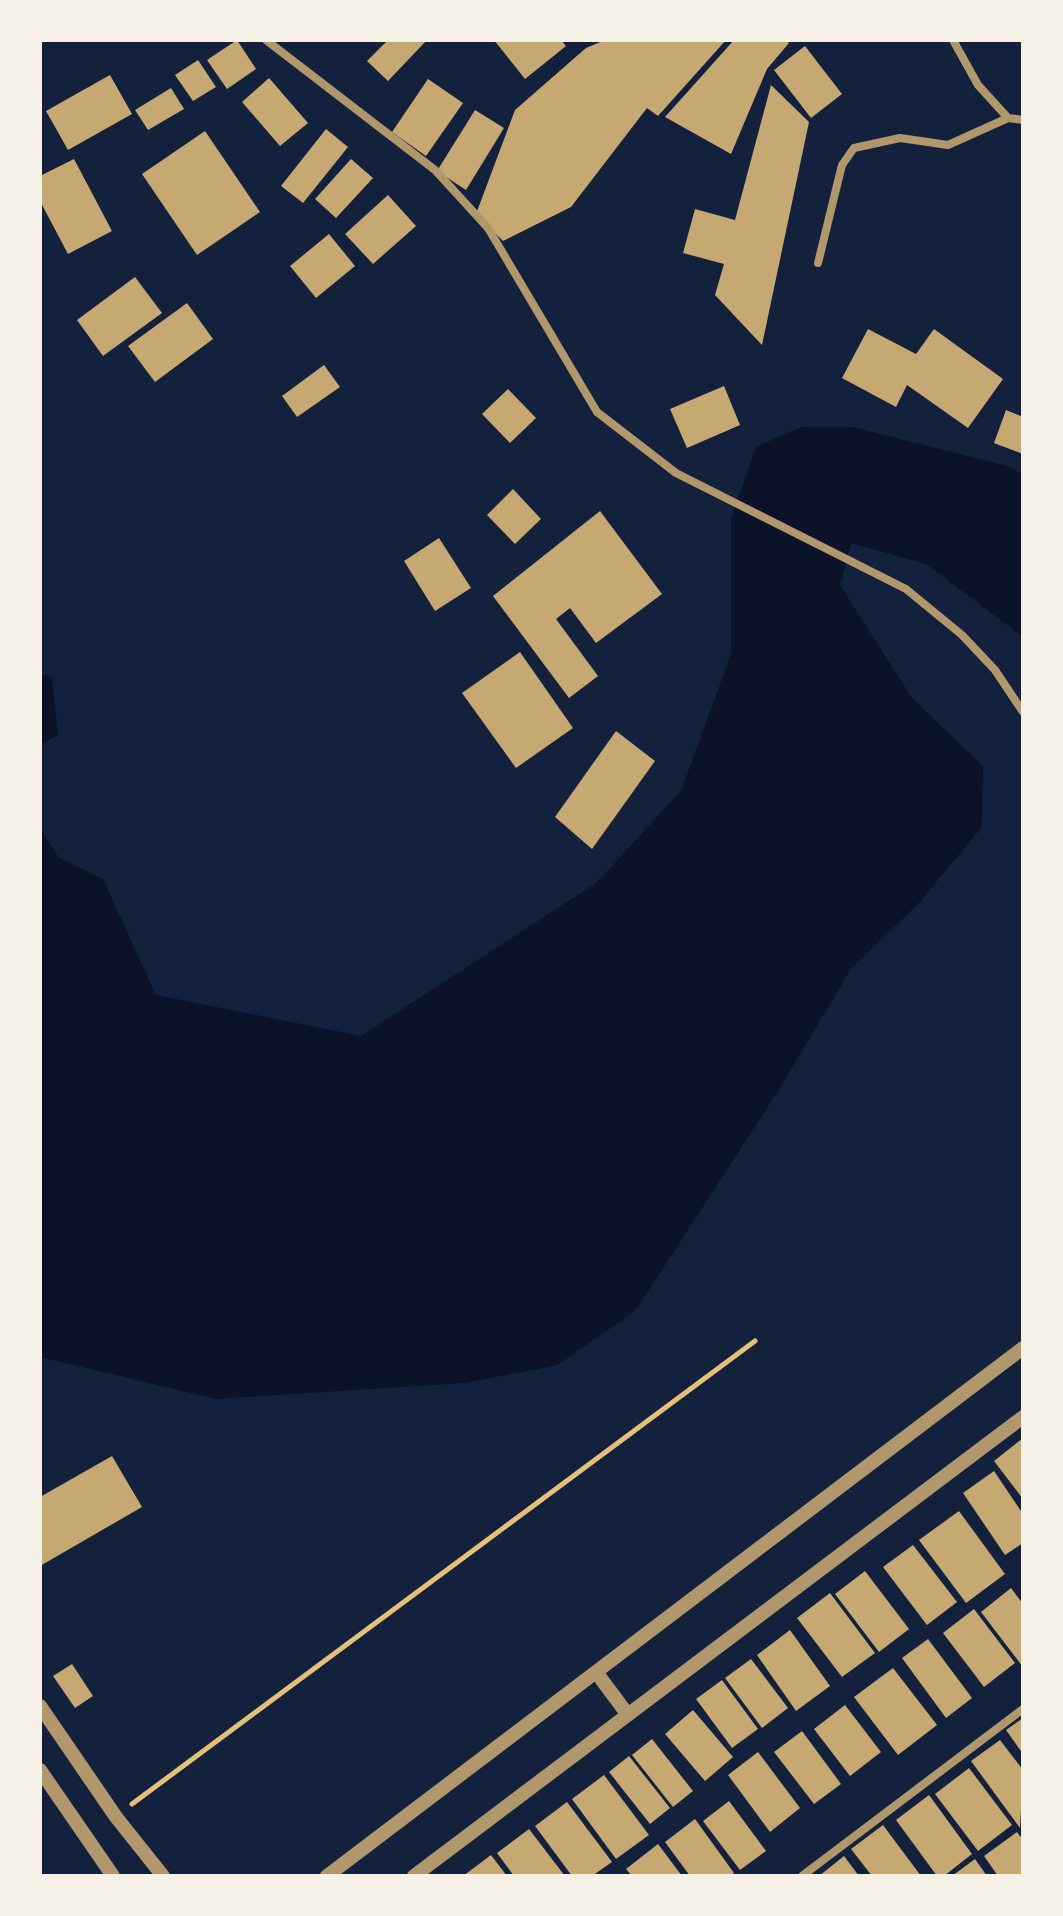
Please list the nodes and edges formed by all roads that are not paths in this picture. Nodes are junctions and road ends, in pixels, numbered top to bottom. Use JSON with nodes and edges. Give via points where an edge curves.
{"nodes":[{"id":1,"x":266,"y":40,"type":"edge"},
{"id":2,"x":953,"y":40,"type":"edge"},
{"id":3,"x":1008,"y":118,"type":"junction"},
{"id":4,"x":1023,"y":120,"type":"edge"},
{"id":5,"x":818,"y":263,"type":"dead end"},
{"id":6,"x":1023,"y":712,"type":"edge"},
{"id":7,"x":1023,"y":1348,"type":"edge"},
{"id":8,"x":1023,"y":1417,"type":"edge"},
{"id":9,"x":596,"y":1672,"type":"junction"},
{"id":10,"x":40,"y":1706,"type":"edge"},
{"id":11,"x":1023,"y":1709,"type":"edge"},
{"id":12,"x":628,"y":1715,"type":"junction"},
{"id":13,"x":40,"y":1770,"type":"edge"},
{"id":14,"x":113,"y":1876,"type":"edge"},
{"id":15,"x":163,"y":1876,"type":"edge"},
{"id":16,"x":327,"y":1876,"type":"edge"},
{"id":17,"x":414,"y":1876,"type":"edge"},
{"id":18,"x":802,"y":1876,"type":"edge"}],
"edges":[{"from":1,"to":6,"type":"street","via":[[435,170],[488,228],[597,412],[676,473],[906,589],[962,635],[995,670]]},
{"from":2,"to":3,"type":"street","via":[[978,85]]},
{"from":3,"to":4,"type":"street"},
{"from":3,"to":5,"type":"street","via":[[948,145],[900,138],[854,148],[842,165]]},
{"from":7,"to":9,"type":"street"},
{"from":8,"to":12,"type":"street"},
{"from":9,"to":12,"type":"street"},
{"from":9,"to":16,"type":"street"},
{"from":10,"to":15,"type":"street"},
{"from":11,"to":18,"type":"street"},
{"from":12,"to":17,"type":"street"},
{"from":13,"to":14,"type":"street"}]}
